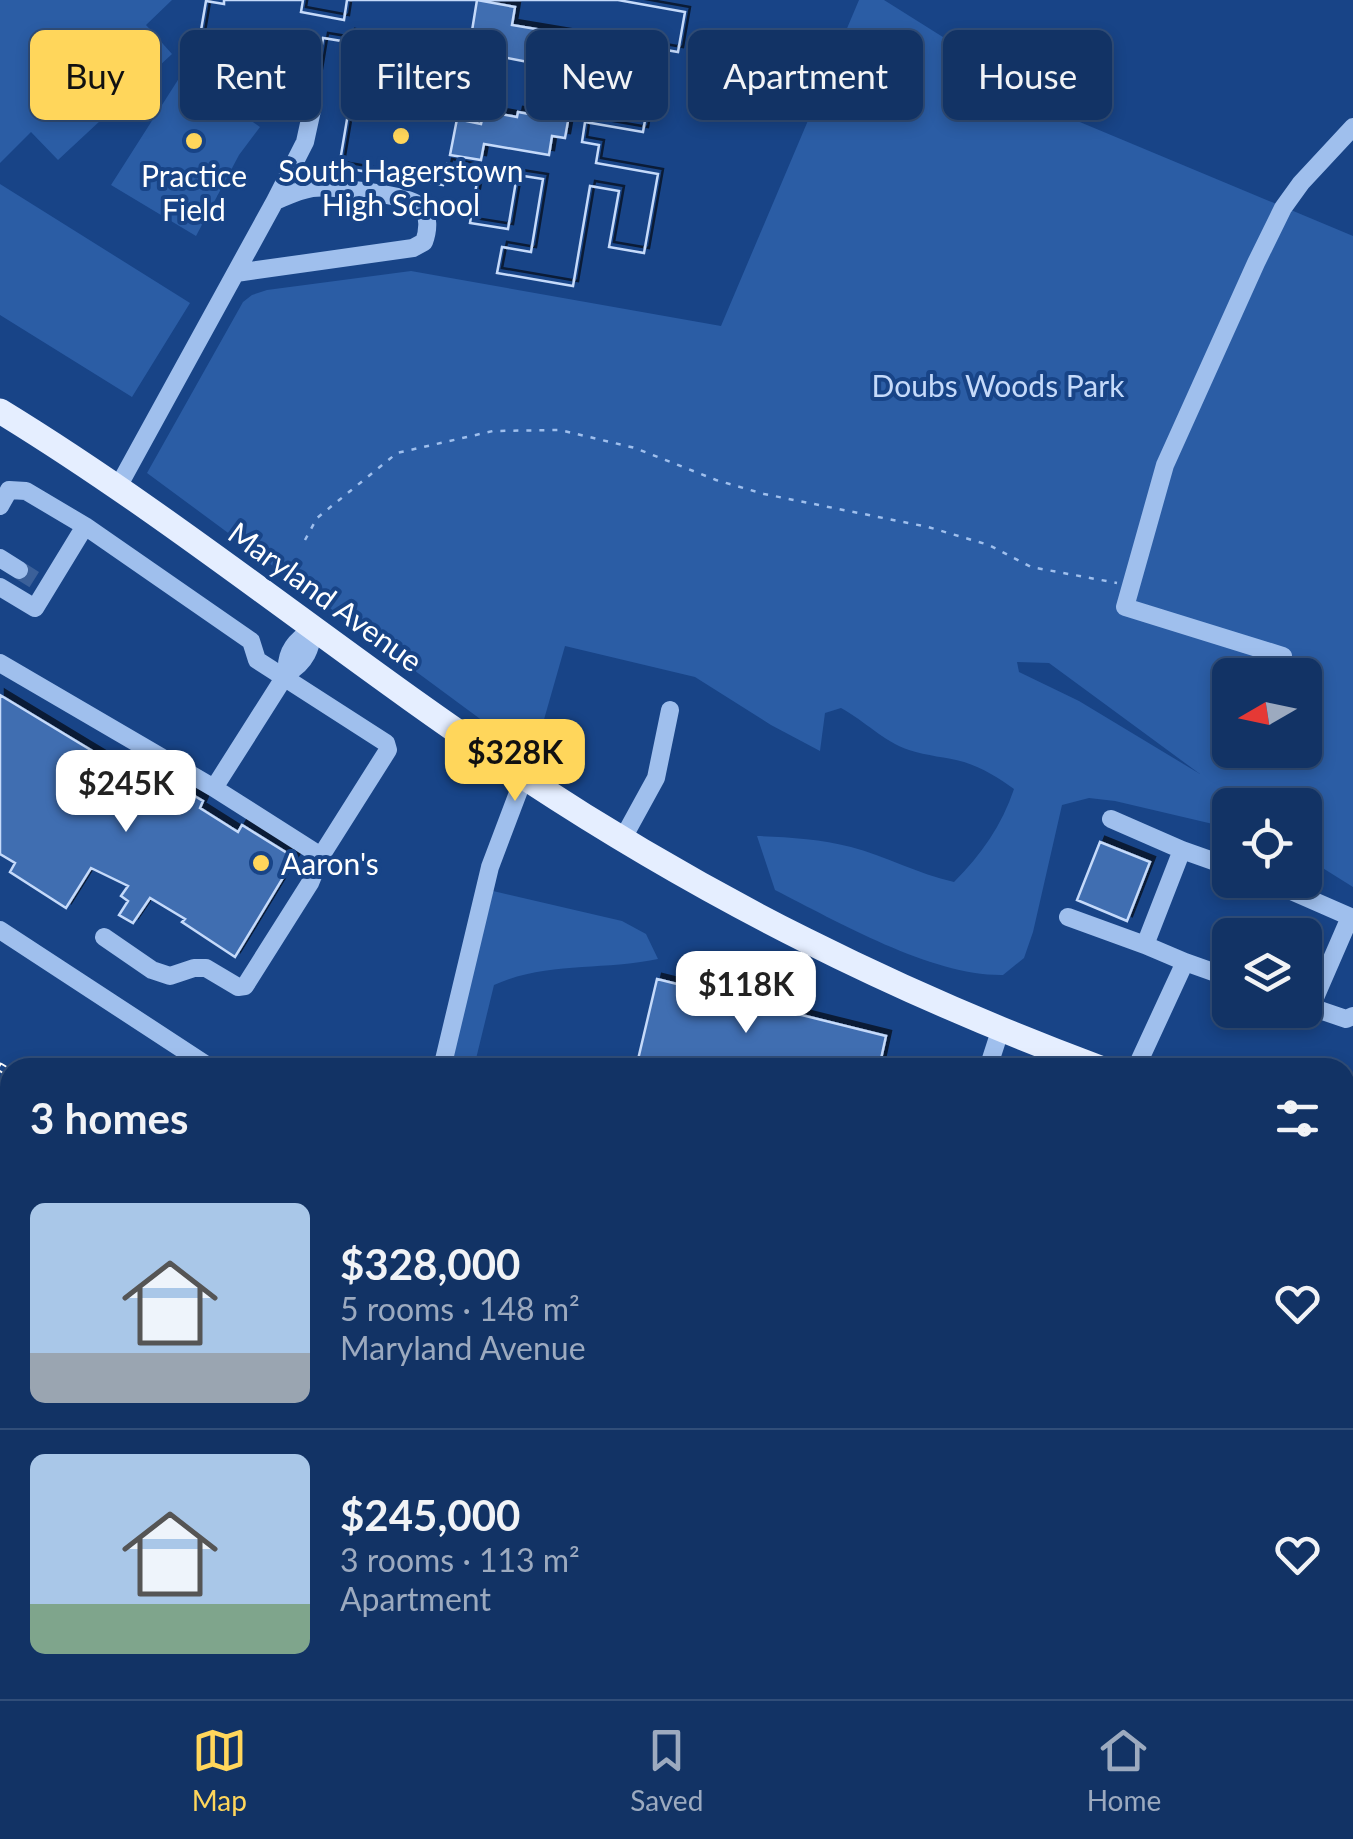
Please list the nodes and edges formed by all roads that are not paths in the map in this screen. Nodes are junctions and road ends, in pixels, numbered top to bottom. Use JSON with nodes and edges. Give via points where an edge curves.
{"nodes":[{"id":1,"x":310,"y":120,"type":"edge"},
{"id":2,"x":1353,"y":127,"type":"edge"},
{"id":3,"x":275,"y":202,"type":"junction"},
{"id":4,"x":236,"y":274,"type":"junction"},
{"id":5,"x":0,"y":411,"type":"edge"},
{"id":6,"x":118,"y":487,"type":"junction"},
{"id":7,"x":3,"y":494,"type":"edge"},
{"id":8,"x":85,"y":526,"type":"junction"},
{"id":9,"x":0,"y":558,"type":"edge"},
{"id":10,"x":34,"y":579,"type":"junction"},
{"id":11,"x":0,"y":588,"type":"edge"},
{"id":12,"x":314,"y":628,"type":"junction"},
{"id":13,"x":1283,"y":656,"type":"dead end"},
{"id":14,"x":0,"y":663,"type":"edge"},
{"id":15,"x":286,"y":675,"type":"junction"},
{"id":16,"x":670,"y":710,"type":"dead end"},
{"id":17,"x":524,"y":777,"type":"junction"},
{"id":18,"x":214,"y":788,"type":"junction"},
{"id":19,"x":1111,"y":819,"type":"dead end"},
{"id":20,"x":622,"y":840,"type":"junction"},
{"id":21,"x":1182,"y":850,"type":"junction"},
{"id":22,"x":321,"y":856,"type":"junction"},
{"id":23,"x":1212,"y":861,"type":"edge"},
{"id":24,"x":1307,"y":898,"type":"edge"},
{"id":25,"x":1068,"y":917,"type":"dead end"},
{"id":26,"x":1352,"y":918,"type":"edge"},
{"id":27,"x":0,"y":930,"type":"edge"},
{"id":28,"x":104,"y":937,"type":"dead end"},
{"id":29,"x":1146,"y":946,"type":"junction"},
{"id":30,"x":1185,"y":962,"type":"junction"},
{"id":31,"x":1212,"y":972,"type":"edge"},
{"id":32,"x":1322,"y":978,"type":"edge"},
{"id":33,"x":1322,"y":1011,"type":"edge"},
{"id":34,"x":1353,"y":1016,"type":"edge"},
{"id":35,"x":1000,"y":1031,"type":"junction"},
{"id":36,"x":196,"y":1058,"type":"edge"},
{"id":37,"x":444,"y":1058,"type":"edge"},
{"id":38,"x":991,"y":1058,"type":"edge"},
{"id":39,"x":1073,"y":1058,"type":"edge"},
{"id":40,"x":1141,"y":1058,"type":"edge"}],
"edges":[{"from":1,"to":3,"type":"lane"},
{"from":2,"to":13,"type":"lane","via":[[1292,195],[1256,263],[1165,465],[1126,607]]},
{"from":3,"to":4,"type":"lane"},
{"from":3,"to":4,"type":"lane","via":[[330,187],[407,200],[420,206],[428,231],[424,242],[398,252]]},
{"from":4,"to":6,"type":"lane"},
{"from":5,"to":6,"type":"main road","name":"Maryland Avenue"},
{"from":6,"to":12,"type":"main road","name":"Maryland Avenue"},
{"from":7,"to":8,"type":"lane","via":[[26,491]]},
{"from":8,"to":10,"type":"lane"},
{"from":8,"to":15,"type":"lane","via":[[251,641],[257,660]]},
{"from":9,"to":10,"type":"lane"},
{"from":10,"to":11,"type":"lane","via":[[35,608]]},
{"from":12,"to":15,"type":"lane","via":[[311,648]]},
{"from":12,"to":17,"type":"main road","name":"Maryland Avenue"},
{"from":14,"to":18,"type":"lane"},
{"from":15,"to":18,"type":"lane"},
{"from":15,"to":22,"type":"lane","via":[[388,750]]},
{"from":16,"to":20,"type":"lane","via":[[656,778]]},
{"from":17,"to":20,"type":"main road","name":"Maryland Avenue"},
{"from":17,"to":37,"type":"lane","via":[[490,867]]},
{"from":18,"to":22,"type":"lane"},
{"from":19,"to":21,"type":"lane"},
{"from":20,"to":35,"type":"main road","name":"Maryland Avenue","via":[[858,968]]},
{"from":21,"to":23,"type":"lane"},
{"from":21,"to":29,"type":"lane"},
{"from":22,"to":28,"type":"lane","via":[[245,986],[206,968],[170,976],[152,970]]},
{"from":24,"to":26,"type":"lane"},
{"from":25,"to":29,"type":"lane"},
{"from":26,"to":32,"type":"lane"},
{"from":27,"to":36,"type":"lane"},
{"from":29,"to":30,"type":"lane"},
{"from":30,"to":31,"type":"lane"},
{"from":30,"to":40,"type":"lane"},
{"from":33,"to":34,"type":"lane"},
{"from":35,"to":38,"type":"lane"},
{"from":35,"to":39,"type":"main road","name":"Maryland Avenue"}]}
